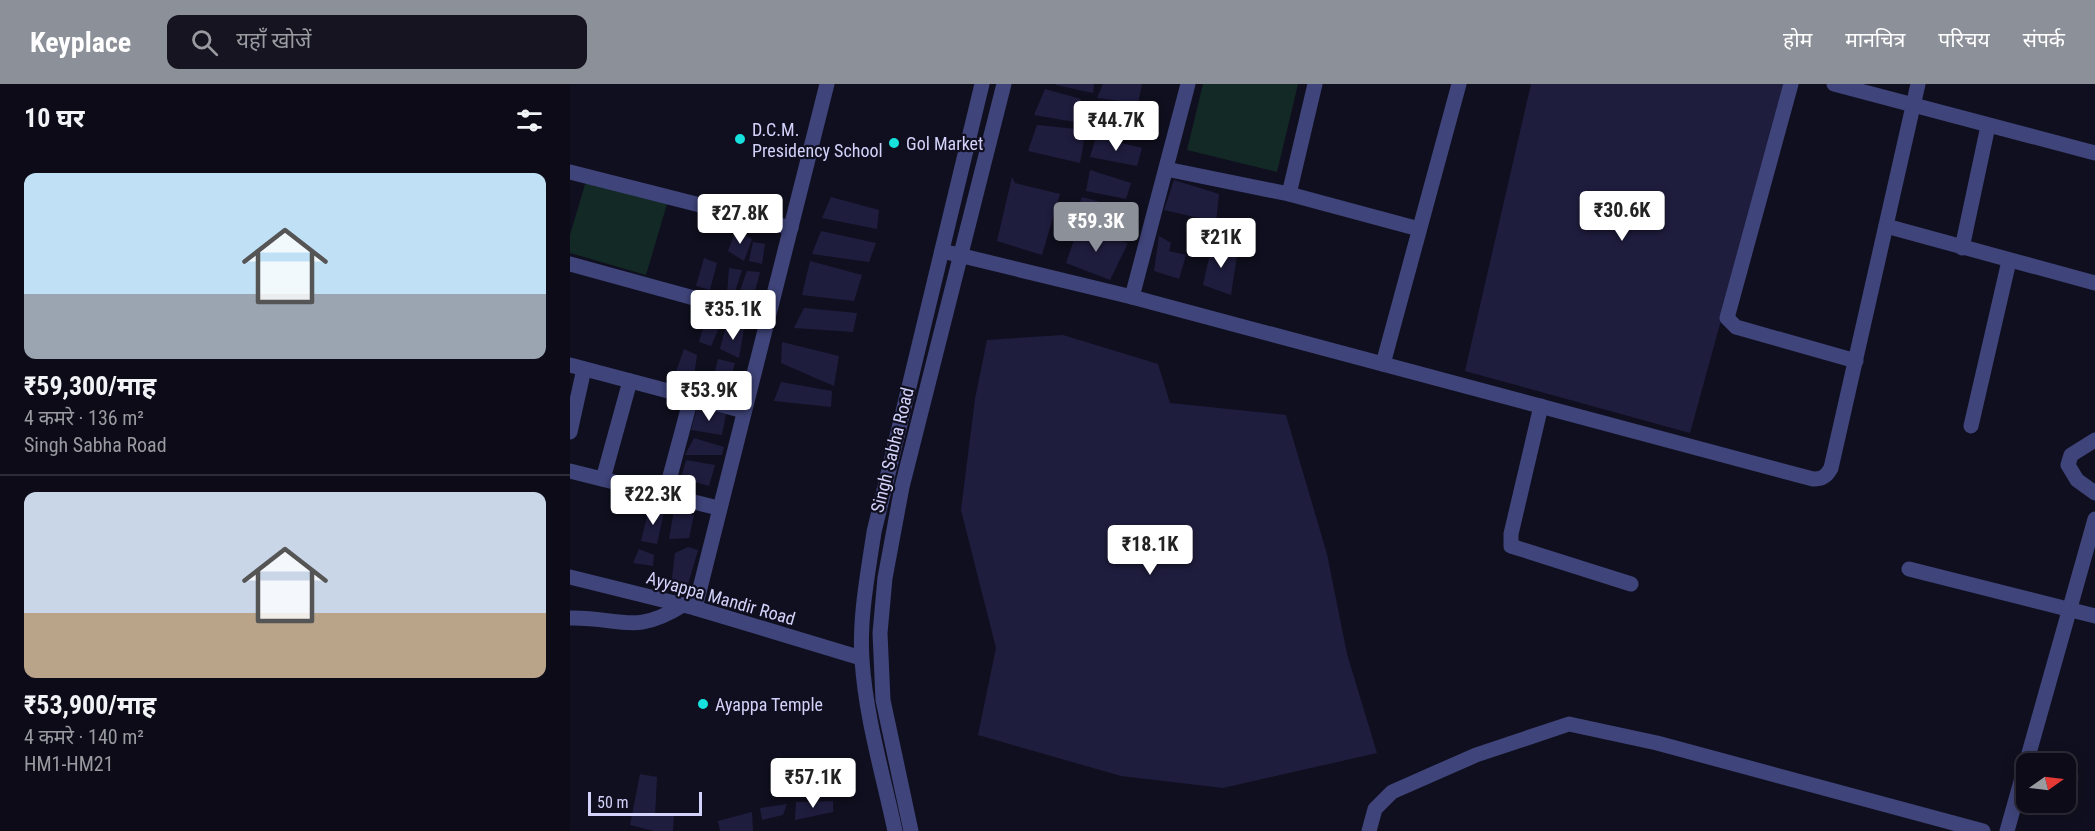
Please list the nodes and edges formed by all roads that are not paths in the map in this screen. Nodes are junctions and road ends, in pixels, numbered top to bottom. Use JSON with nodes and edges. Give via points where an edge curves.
{"nodes":[{"id":1,"x":826,"y":84,"type":"edge"},
{"id":2,"x":982,"y":84,"type":"edge"},
{"id":3,"x":1004,"y":84,"type":"edge"},
{"id":4,"x":1188,"y":84,"type":"edge"},
{"id":5,"x":1315,"y":84,"type":"edge"},
{"id":6,"x":1458,"y":84,"type":"edge"},
{"id":7,"x":1791,"y":84,"type":"edge"},
{"id":8,"x":1834,"y":84,"type":"edge"},
{"id":9,"x":1918,"y":84,"type":"edge"},
{"id":10,"x":1913,"y":106,"type":"junction"},
{"id":11,"x":1988,"y":126,"type":"junction"},
{"id":12,"x":2095,"y":153,"type":"edge"},
{"id":13,"x":1166,"y":169,"type":"junction"},
{"id":14,"x":570,"y":172,"type":"edge"},
{"id":15,"x":1289,"y":194,"type":"junction"},
{"id":16,"x":1886,"y":226,"type":"junction"},
{"id":17,"x":791,"y":228,"type":"junction"},
{"id":18,"x":1419,"y":229,"type":"junction"},
{"id":19,"x":1962,"y":248,"type":"junction"},
{"id":20,"x":942,"y":251,"type":"junction"},
{"id":21,"x":961,"y":256,"type":"junction"},
{"id":22,"x":2009,"y":261,"type":"junction"},
{"id":23,"x":570,"y":264,"type":"edge"},
{"id":24,"x":2095,"y":283,"type":"edge"},
{"id":25,"x":1132,"y":297,"type":"junction"},
{"id":26,"x":767,"y":318,"type":"junction"},
{"id":27,"x":1856,"y":361,"type":"junction"},
{"id":28,"x":1383,"y":364,"type":"junction"},
{"id":29,"x":577,"y":367,"type":"edge"},
{"id":30,"x":630,"y":381,"type":"junction"},
{"id":31,"x":691,"y":398,"type":"junction"},
{"id":32,"x":1541,"y":406,"type":"junction"},
{"id":33,"x":744,"y":411,"type":"junction"},
{"id":34,"x":1971,"y":426,"type":"dead end"},
{"id":35,"x":570,"y":432,"type":"edge"},
{"id":36,"x":2094,"y":441,"type":"edge"},
{"id":37,"x":570,"y":471,"type":"edge"},
{"id":38,"x":603,"y":479,"type":"junction"},
{"id":39,"x":2095,"y":493,"type":"edge"},
{"id":40,"x":664,"y":495,"type":"junction"},
{"id":41,"x":718,"y":508,"type":"junction"},
{"id":42,"x":2095,"y":519,"type":"edge"},
{"id":43,"x":2090,"y":550,"type":"edge"},
{"id":44,"x":1909,"y":569,"type":"dead end"},
{"id":45,"x":570,"y":577,"type":"edge"},
{"id":46,"x":1631,"y":584,"type":"dead end"},
{"id":47,"x":689,"y":607,"type":"junction"},
{"id":48,"x":2069,"y":609,"type":"junction"},
{"id":49,"x":2095,"y":616,"type":"edge"},
{"id":50,"x":570,"y":618,"type":"edge"},
{"id":51,"x":861,"y":658,"type":"junction"},
{"id":52,"x":895,"y":831,"type":"edge"},
{"id":53,"x":911,"y":831,"type":"edge"},
{"id":54,"x":1369,"y":831,"type":"edge"},
{"id":55,"x":1983,"y":831,"type":"edge"},
{"id":56,"x":2007,"y":831,"type":"edge"}],
"edges":[{"from":1,"to":17,"type":"street"},
{"from":2,"to":20,"type":"street","name":"Singh Sabha Road"},
{"from":3,"to":21,"type":"street","name":"Singh Sabha Road"},
{"from":4,"to":13,"type":"street"},
{"from":5,"to":15,"type":"street"},
{"from":6,"to":18,"type":"street"},
{"from":7,"to":27,"type":"street","via":[[1728,318],[1736,327]]},
{"from":8,"to":10,"type":"street"},
{"from":9,"to":10,"type":"street"},
{"from":10,"to":11,"type":"street"},
{"from":10,"to":16,"type":"street"},
{"from":11,"to":12,"type":"street"},
{"from":11,"to":19,"type":"street"},
{"from":13,"to":15,"type":"street"},
{"from":13,"to":25,"type":"street"},
{"from":14,"to":17,"type":"street"},
{"from":15,"to":18,"type":"street"},
{"from":16,"to":19,"type":"street"},
{"from":16,"to":27,"type":"street"},
{"from":17,"to":26,"type":"street"},
{"from":18,"to":28,"type":"street"},
{"from":19,"to":22,"type":"street"},
{"from":20,"to":21,"type":"street"},
{"from":20,"to":51,"type":"street","name":"Singh Sabha Road","via":[[874,532]]},
{"from":21,"to":25,"type":"street"},
{"from":21,"to":53,"type":"street","name":"Singh Sabha Road","via":[[893,527],[880,633],[883,700]]},
{"from":22,"to":24,"type":"street"},
{"from":22,"to":34,"type":"street"},
{"from":23,"to":26,"type":"street"},
{"from":25,"to":28,"type":"street"},
{"from":26,"to":33,"type":"street"},
{"from":27,"to":32,"type":"street","via":[[1831,468],[1819,479]]},
{"from":28,"to":32,"type":"street"},
{"from":29,"to":30,"type":"street"},
{"from":29,"to":35,"type":"street"},
{"from":30,"to":31,"type":"street"},
{"from":30,"to":38,"type":"street"},
{"from":31,"to":33,"type":"street"},
{"from":31,"to":40,"type":"street"},
{"from":32,"to":46,"type":"street","via":[[1511,546]]},
{"from":33,"to":41,"type":"street"},
{"from":36,"to":39,"type":"street","via":[[2071,455],[2068,465],[2076,480]]},
{"from":37,"to":38,"type":"street"},
{"from":38,"to":40,"type":"street"},
{"from":40,"to":41,"type":"street"},
{"from":41,"to":47,"type":"street"},
{"from":42,"to":43,"type":"street"},
{"from":43,"to":48,"type":"street"},
{"from":44,"to":48,"type":"street"},
{"from":45,"to":47,"type":"street","name":"Ayyappa Mandir Road"},
{"from":47,"to":50,"type":"street","via":[[644,624]]},
{"from":47,"to":51,"type":"street","name":"Ayyappa Mandir Road"},
{"from":48,"to":49,"type":"street"},
{"from":48,"to":56,"type":"street"},
{"from":51,"to":52,"type":"street","name":"Singh Sabha Road","via":[[880,773]]},
{"from":54,"to":55,"type":"street","via":[[1375,809],[1392,792],[1476,756],[1569,724],[1657,743]]}]}
